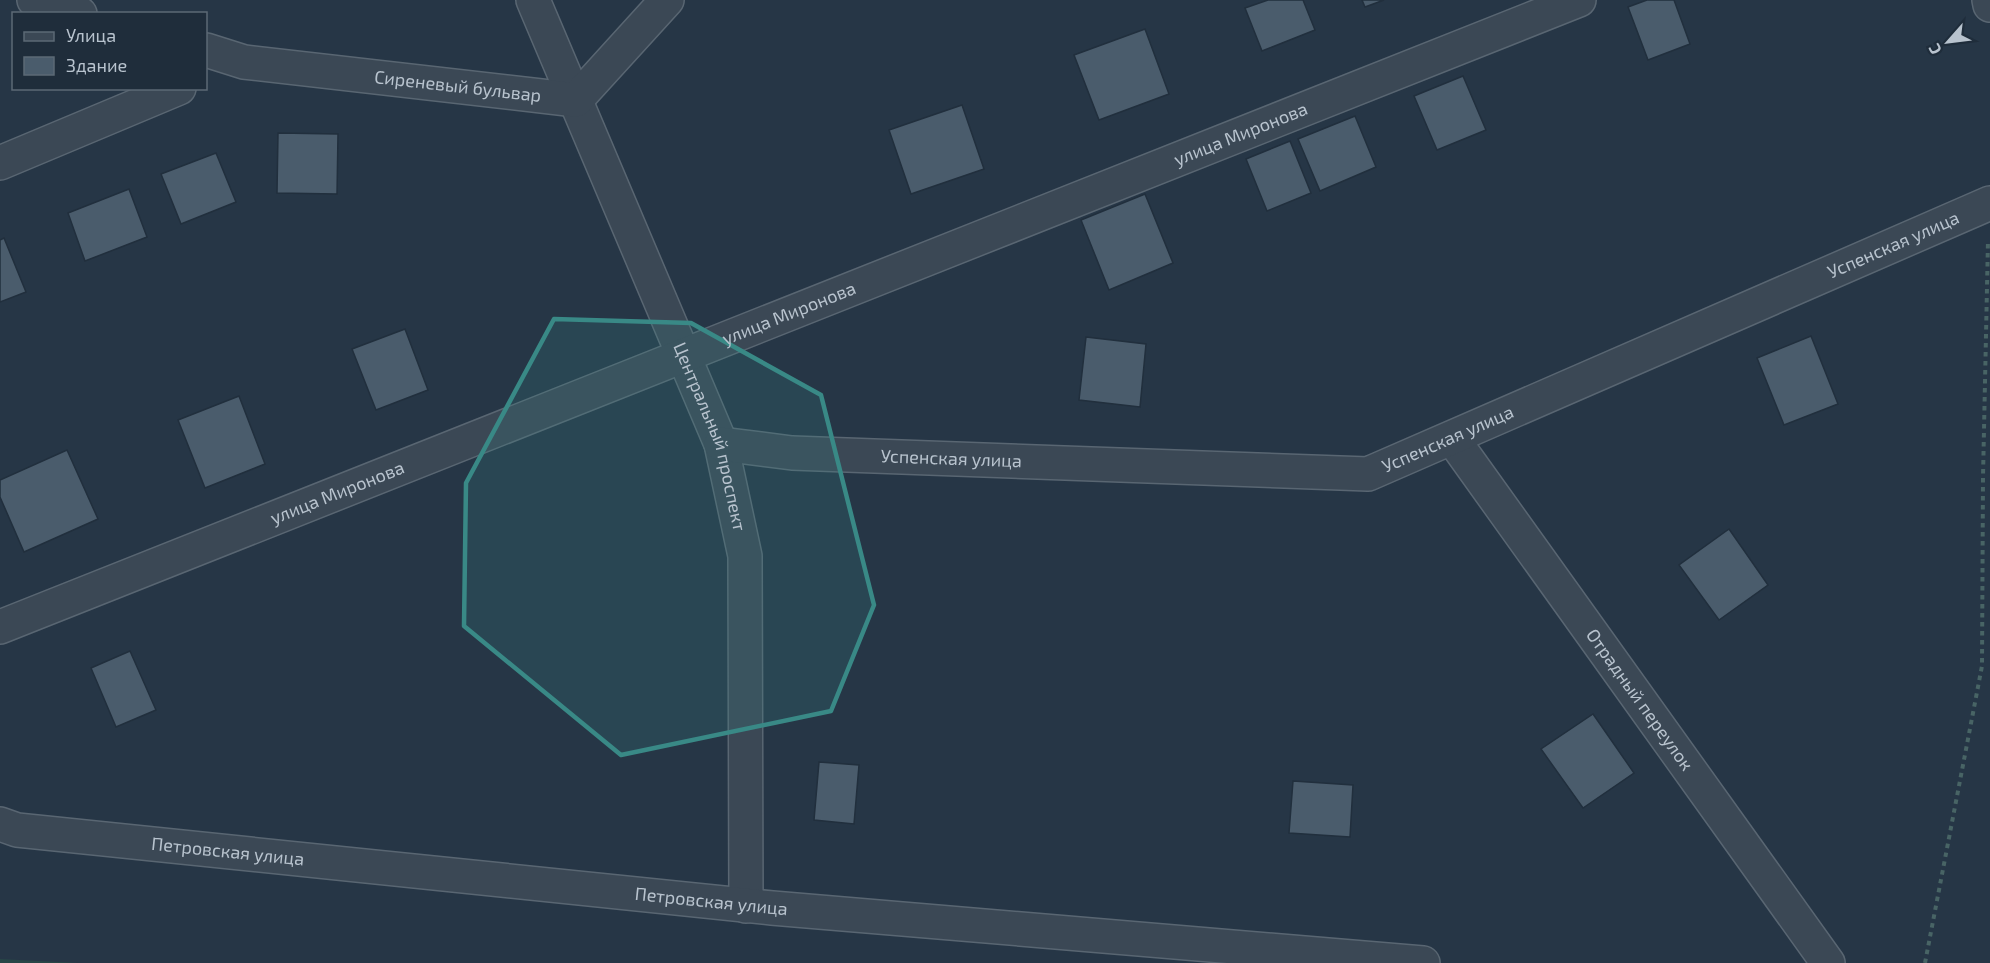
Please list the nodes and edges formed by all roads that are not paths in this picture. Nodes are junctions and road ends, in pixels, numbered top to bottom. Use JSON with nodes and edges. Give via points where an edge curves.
{"nodes":[{"id":1,"x":34,"y":0,"type":"edge"},
{"id":2,"x":533,"y":0,"type":"edge"},
{"id":3,"x":668,"y":0,"type":"edge"},
{"id":4,"x":1579,"y":0,"type":"edge"},
{"id":5,"x":1989,"y":0,"type":"edge"},
{"id":6,"x":1990,"y":4,"type":"edge"},
{"id":7,"x":73,"y":12,"type":"edge"},
{"id":8,"x":207,"y":50,"type":"edge"},
{"id":9,"x":244,"y":62,"type":"junction"},
{"id":10,"x":207,"y":77,"type":"edge"},
{"id":11,"x":174,"y":90,"type":"edge"},
{"id":12,"x":576,"y":100,"type":"junction"},
{"id":13,"x":0,"y":163,"type":"edge"},
{"id":14,"x":1989,"y":203,"type":"edge"},
{"id":15,"x":685,"y":356,"type":"junction"},
{"id":16,"x":1452,"y":438,"type":"junction"},
{"id":17,"x":721,"y":444,"type":"junction"},
{"id":18,"x":0,"y":627,"type":"edge"},
{"id":19,"x":0,"y":824,"type":"edge"},
{"id":20,"x":746,"y":906,"type":"junction"},
{"id":21,"x":1423,"y":963,"type":"edge"},
{"id":22,"x":1828,"y":963,"type":"edge"}],
"edges":[{"from":1,"to":7,"type":"street"},
{"from":2,"to":12,"type":"street","name":"Центральный проспект"},
{"from":3,"to":12,"type":"street"},
{"from":4,"to":15,"type":"street","name":"улица Миронова"},
{"from":5,"to":6,"type":"street"},
{"from":8,"to":9,"type":"street","name":"Сиреневый бульвар"},
{"from":9,"to":10,"type":"street"},
{"from":9,"to":12,"type":"street","name":"Сиреневый бульвар"},
{"from":11,"to":13,"type":"street"},
{"from":12,"to":15,"type":"street","name":"Центральный проспект"},
{"from":14,"to":16,"type":"street","name":"Успенская улица"},
{"from":15,"to":17,"type":"street","name":"Центральный проспект"},
{"from":15,"to":18,"type":"street","name":"улица Миронова"},
{"from":16,"to":17,"type":"street","name":"Успенская улица","via":[[1368,474],[792,453]]},
{"from":16,"to":22,"type":"street","name":"Отрадный переулок"},
{"from":17,"to":20,"type":"street","name":"Центральный проспект","via":[[745,556]]},
{"from":19,"to":20,"type":"street","name":"Петровская улица","via":[[17,830]]},
{"from":20,"to":21,"type":"street","name":"Петровская улица"}]}
